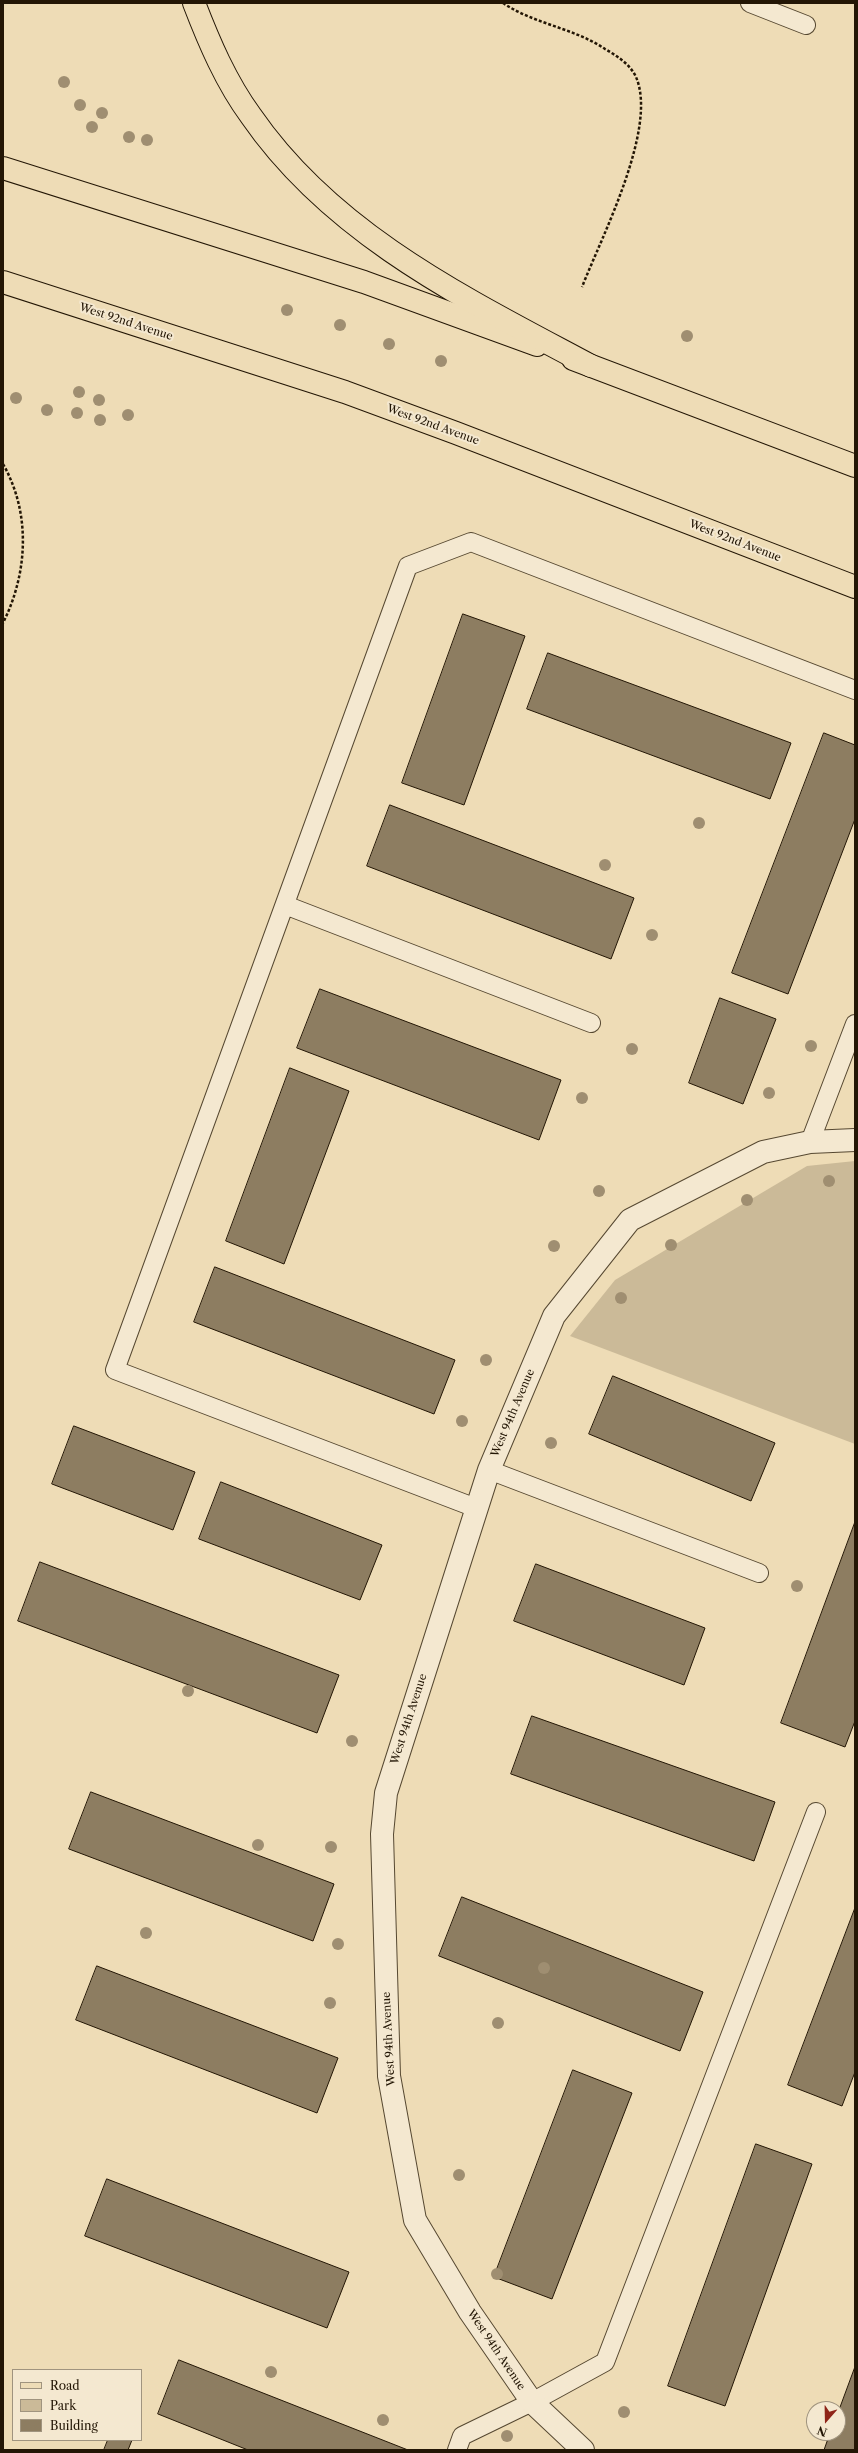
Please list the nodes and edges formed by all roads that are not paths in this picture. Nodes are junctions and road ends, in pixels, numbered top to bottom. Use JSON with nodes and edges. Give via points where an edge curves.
{"nodes":[{"id":1,"x":194,"y":3,"type":"edge"},
{"id":2,"x":750,"y":3,"type":"edge"},
{"id":3,"x":806,"y":25,"type":"dead end"},
{"id":4,"x":3,"y":168,"type":"edge"},
{"id":5,"x":3,"y":282,"type":"edge"},
{"id":6,"x":591,"y":366,"type":"junction"},
{"id":7,"x":855,"y":466,"type":"edge"},
{"id":8,"x":855,"y":588,"type":"edge"},
{"id":9,"x":855,"y":690,"type":"edge"},
{"id":10,"x":285,"y":905,"type":"junction"},
{"id":11,"x":591,"y":1022,"type":"dead end"},
{"id":12,"x":855,"y":1024,"type":"edge"},
{"id":13,"x":855,"y":1140,"type":"edge"},
{"id":14,"x":810,"y":1142,"type":"junction"},
{"id":15,"x":489,"y":1470,"type":"junction"},
{"id":16,"x":476,"y":1508,"type":"junction"},
{"id":17,"x":759,"y":1573,"type":"dead end"},
{"id":18,"x":816,"y":1812,"type":"dead end"},
{"id":19,"x":532,"y":2402,"type":"junction"},
{"id":20,"x":457,"y":2450,"type":"edge"},
{"id":21,"x":583,"y":2450,"type":"edge"}],
"edges":[{"from":1,"to":6,"type":"main road","via":[[228,80],[251,117],[301,178],[327,204],[361,231],[474,304]]},
{"from":2,"to":3,"type":"lane"},
{"from":4,"to":6,"type":"main road","via":[[364,282]]},
{"from":5,"to":8,"type":"main road","name":"West 92nd Avenue","via":[[345,392],[471,438]]},
{"from":6,"to":7,"type":"main road"},
{"from":9,"to":10,"type":"lane","via":[[471,542],[408,566]]},
{"from":10,"to":11,"type":"lane"},
{"from":10,"to":16,"type":"lane","via":[[115,1370]]},
{"from":12,"to":14,"type":"lane"},
{"from":13,"to":14,"type":"street","name":"West 94th Avenue"},
{"from":14,"to":15,"type":"street","name":"West 94th Avenue","via":[[763,1152],[630,1220],[554,1316]]},
{"from":15,"to":16,"type":"street","name":"West 94th Avenue"},
{"from":15,"to":17,"type":"lane"},
{"from":16,"to":19,"type":"street","name":"West 94th Avenue","via":[[386,1793],[382,1834],[389,2076],[415,2220],[470,2312]]},
{"from":18,"to":19,"type":"lane","via":[[605,2362]]},
{"from":19,"to":20,"type":"lane","via":[[462,2436]]},
{"from":19,"to":21,"type":"street","name":"West 94th Avenue"}]}
